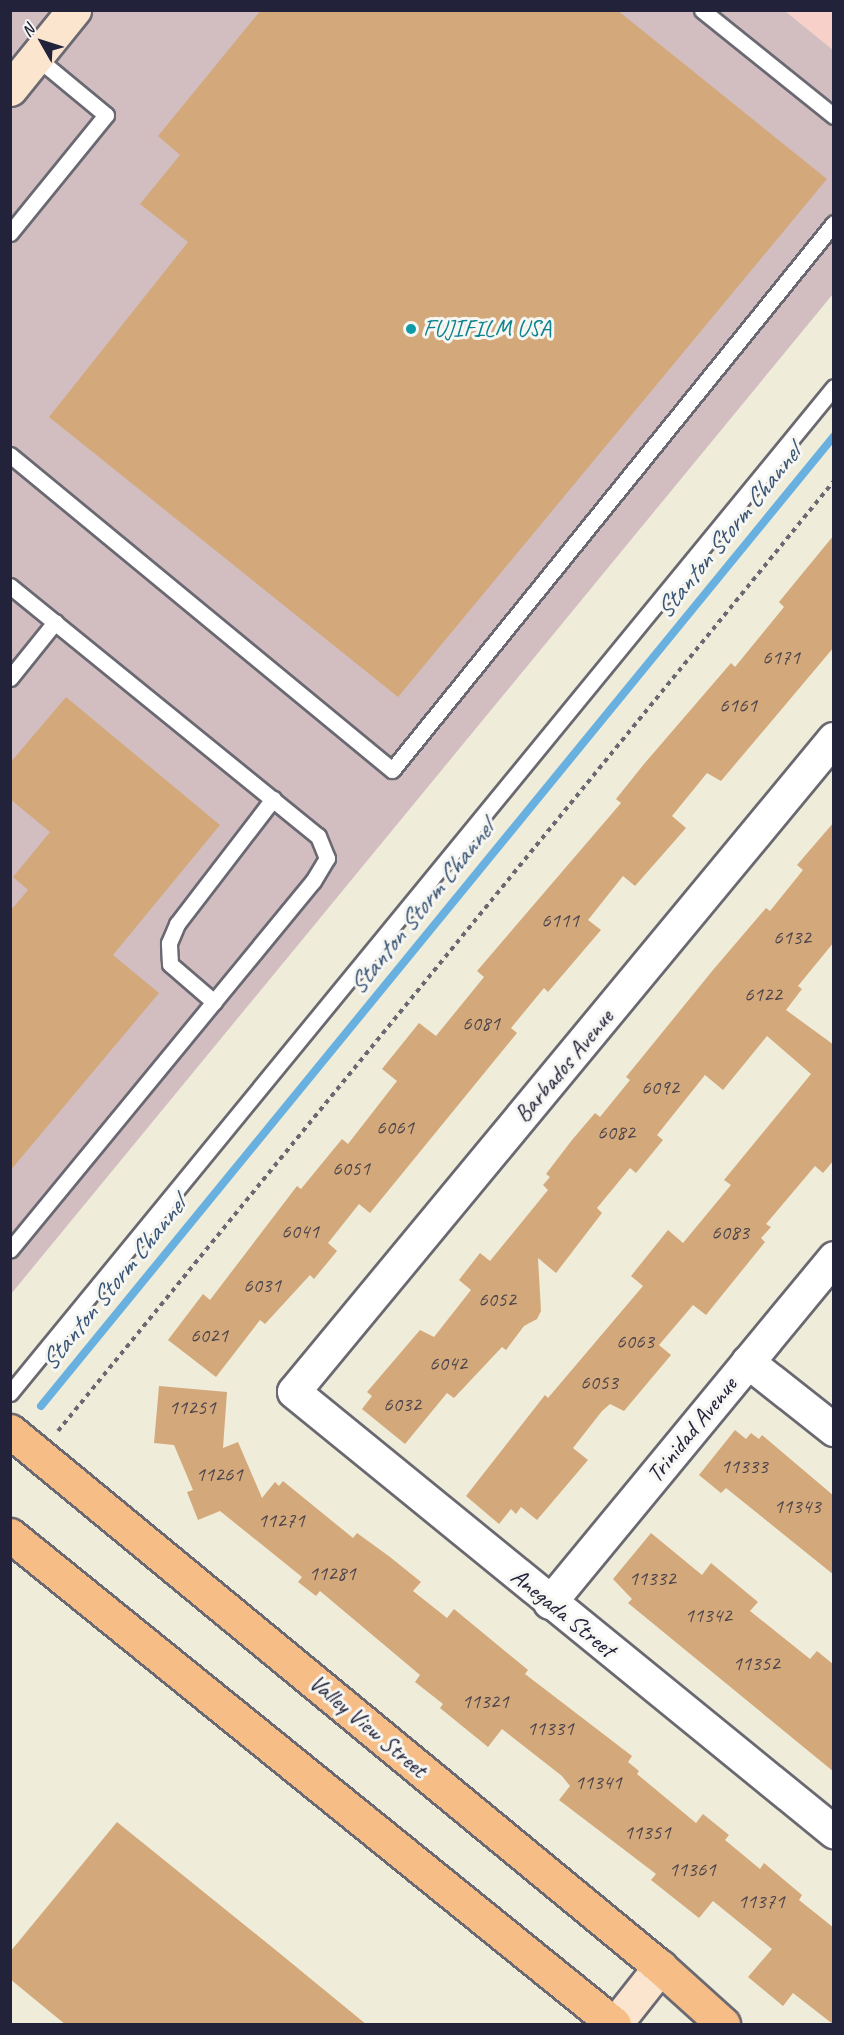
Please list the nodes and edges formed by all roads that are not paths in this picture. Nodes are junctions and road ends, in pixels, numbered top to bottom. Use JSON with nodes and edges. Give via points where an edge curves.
{"nodes":[{"id":1,"x":74,"y":10,"type":"edge"},
{"id":2,"x":702,"y":10,"type":"edge"},
{"id":3,"x":36,"y":57,"type":"junction"},
{"id":4,"x":12,"y":84,"type":"edge"},
{"id":5,"x":834,"y":116,"type":"edge"},
{"id":6,"x":834,"y":223,"type":"edge"},
{"id":7,"x":10,"y":233,"type":"edge"},
{"id":8,"x":834,"y":387,"type":"edge"},
{"id":9,"x":10,"y":455,"type":"edge"},
{"id":10,"x":10,"y":586,"type":"edge"},
{"id":11,"x":55,"y":622,"type":"junction"},
{"id":12,"x":10,"y":678,"type":"edge"},
{"id":13,"x":834,"y":739,"type":"edge"},
{"id":14,"x":273,"y":799,"type":"junction"},
{"id":15,"x":214,"y":1002,"type":"junction"},
{"id":16,"x":10,"y":1250,"type":"edge"},
{"id":17,"x":834,"y":1258,"type":"edge"},
{"id":18,"x":748,"y":1362,"type":"junction"},
{"id":19,"x":294,"y":1392,"type":"joint"},
{"id":20,"x":10,"y":1394,"type":"edge"},
{"id":21,"x":834,"y":1430,"type":"edge"},
{"id":22,"x":10,"y":1431,"type":"edge"},
{"id":23,"x":10,"y":1535,"type":"edge"},
{"id":24,"x":550,"y":1603,"type":"junction"},
{"id":25,"x":834,"y":1832,"type":"edge"},
{"id":26,"x":660,"y":1967,"type":"junction"},
{"id":27,"x":615,"y":2025,"type":"edge"},
{"id":28,"x":723,"y":2025,"type":"edge"}],
"edges":[{"from":1,"to":3,"type":"street"},
{"from":2,"to":5,"type":"lane"},
{"from":3,"to":4,"type":"street"},
{"from":3,"to":7,"type":"lane","via":[[106,115]]},
{"from":6,"to":9,"type":"lane","via":[[392,770]]},
{"from":8,"to":20,"type":"lane"},
{"from":10,"to":11,"type":"lane"},
{"from":11,"to":12,"type":"lane"},
{"from":11,"to":14,"type":"lane"},
{"from":13,"to":19,"type":"street","name":"Barbados Avenue"},
{"from":14,"to":15,"type":"lane","via":[[177,924],[169,943],[170,964]]},
{"from":14,"to":15,"type":"lane","via":[[318,836],[327,858],[313,881]]},
{"from":15,"to":16,"type":"lane"},
{"from":17,"to":18,"type":"street","name":"Trinidad Avenue"},
{"from":18,"to":21,"type":"street"},
{"from":18,"to":24,"type":"street","name":"Trinidad Avenue"},
{"from":19,"to":24,"type":"street","name":"Anegada Street"},
{"from":22,"to":26,"type":"main road","name":"Valley View Street"},
{"from":23,"to":27,"type":"main road"},
{"from":24,"to":25,"type":"street","name":"Anegada Street"},
{"from":26,"to":27,"type":"street"},
{"from":26,"to":28,"type":"main road","name":"Valley View Street"}]}
